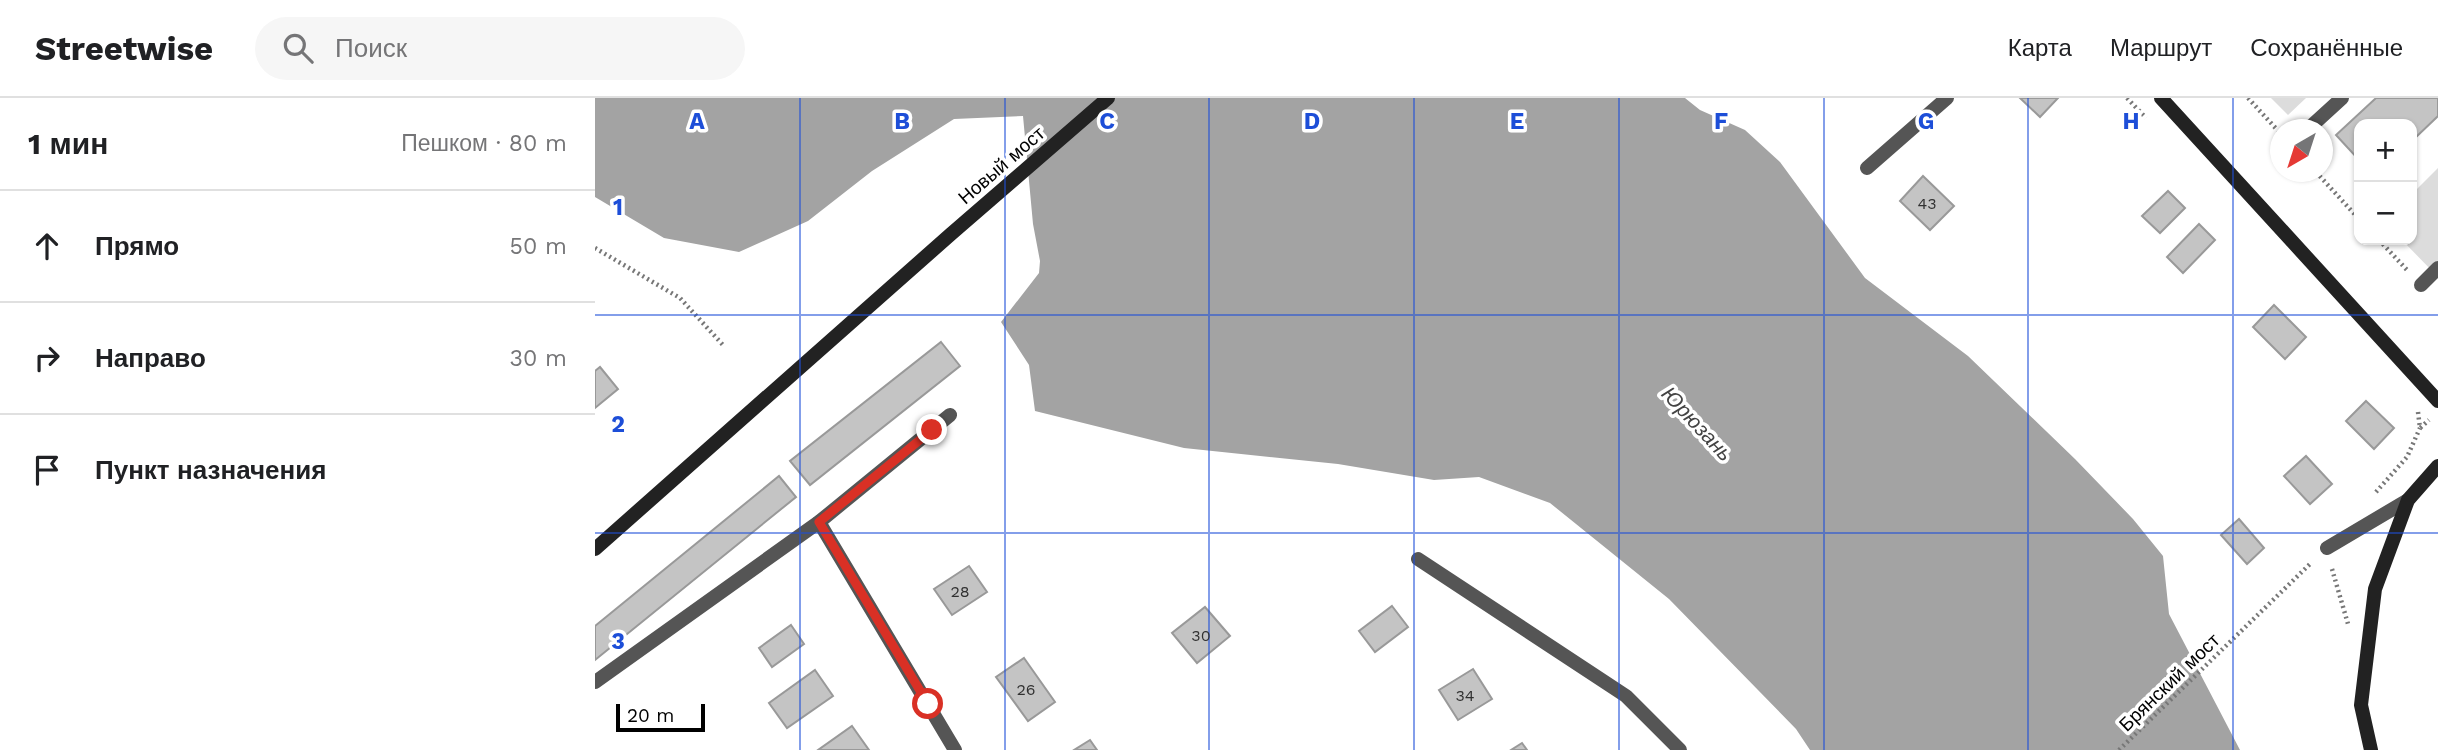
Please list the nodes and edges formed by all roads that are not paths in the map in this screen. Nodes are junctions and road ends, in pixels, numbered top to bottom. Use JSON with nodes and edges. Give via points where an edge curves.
{"nodes":[{"id":1,"x":1108,"y":98,"type":"edge"},
{"id":2,"x":1947,"y":98,"type":"edge"},
{"id":3,"x":2161,"y":98,"type":"edge"},
{"id":4,"x":2341,"y":98,"type":"edge"},
{"id":5,"x":2319,"y":119,"type":"edge"},
{"id":6,"x":1867,"y":168,"type":"dead end"},
{"id":7,"x":2438,"y":268,"type":"edge"},
{"id":8,"x":2421,"y":285,"type":"dead end"},
{"id":9,"x":2438,"y":401,"type":"edge"},
{"id":10,"x":950,"y":415,"type":"dead end"},
{"id":11,"x":2438,"y":466,"type":"edge"},
{"id":12,"x":2409,"y":500,"type":"junction"},
{"id":13,"x":819,"y":522,"type":"junction"},
{"id":14,"x":2327,"y":548,"type":"dead end"},
{"id":15,"x":595,"y":549,"type":"edge"},
{"id":16,"x":1418,"y":559,"type":"dead end"},
{"id":17,"x":595,"y":682,"type":"edge"},
{"id":18,"x":955,"y":750,"type":"edge"},
{"id":19,"x":1680,"y":750,"type":"edge"},
{"id":20,"x":2371,"y":750,"type":"edge"}],
"edges":[{"from":1,"to":15,"type":"main road","name":"Новый мост"},
{"from":2,"to":6,"type":"street"},
{"from":3,"to":9,"type":"main road"},
{"from":4,"to":5,"type":"street"},
{"from":7,"to":8,"type":"street"},
{"from":10,"to":13,"type":"street"},
{"from":11,"to":12,"type":"main road"},
{"from":12,"to":14,"type":"street"},
{"from":12,"to":20,"type":"main road","via":[[2375,589],[2361,705]]},
{"from":13,"to":17,"type":"street"},
{"from":13,"to":18,"type":"street"},
{"from":16,"to":19,"type":"street","via":[[1626,696]]}]}
